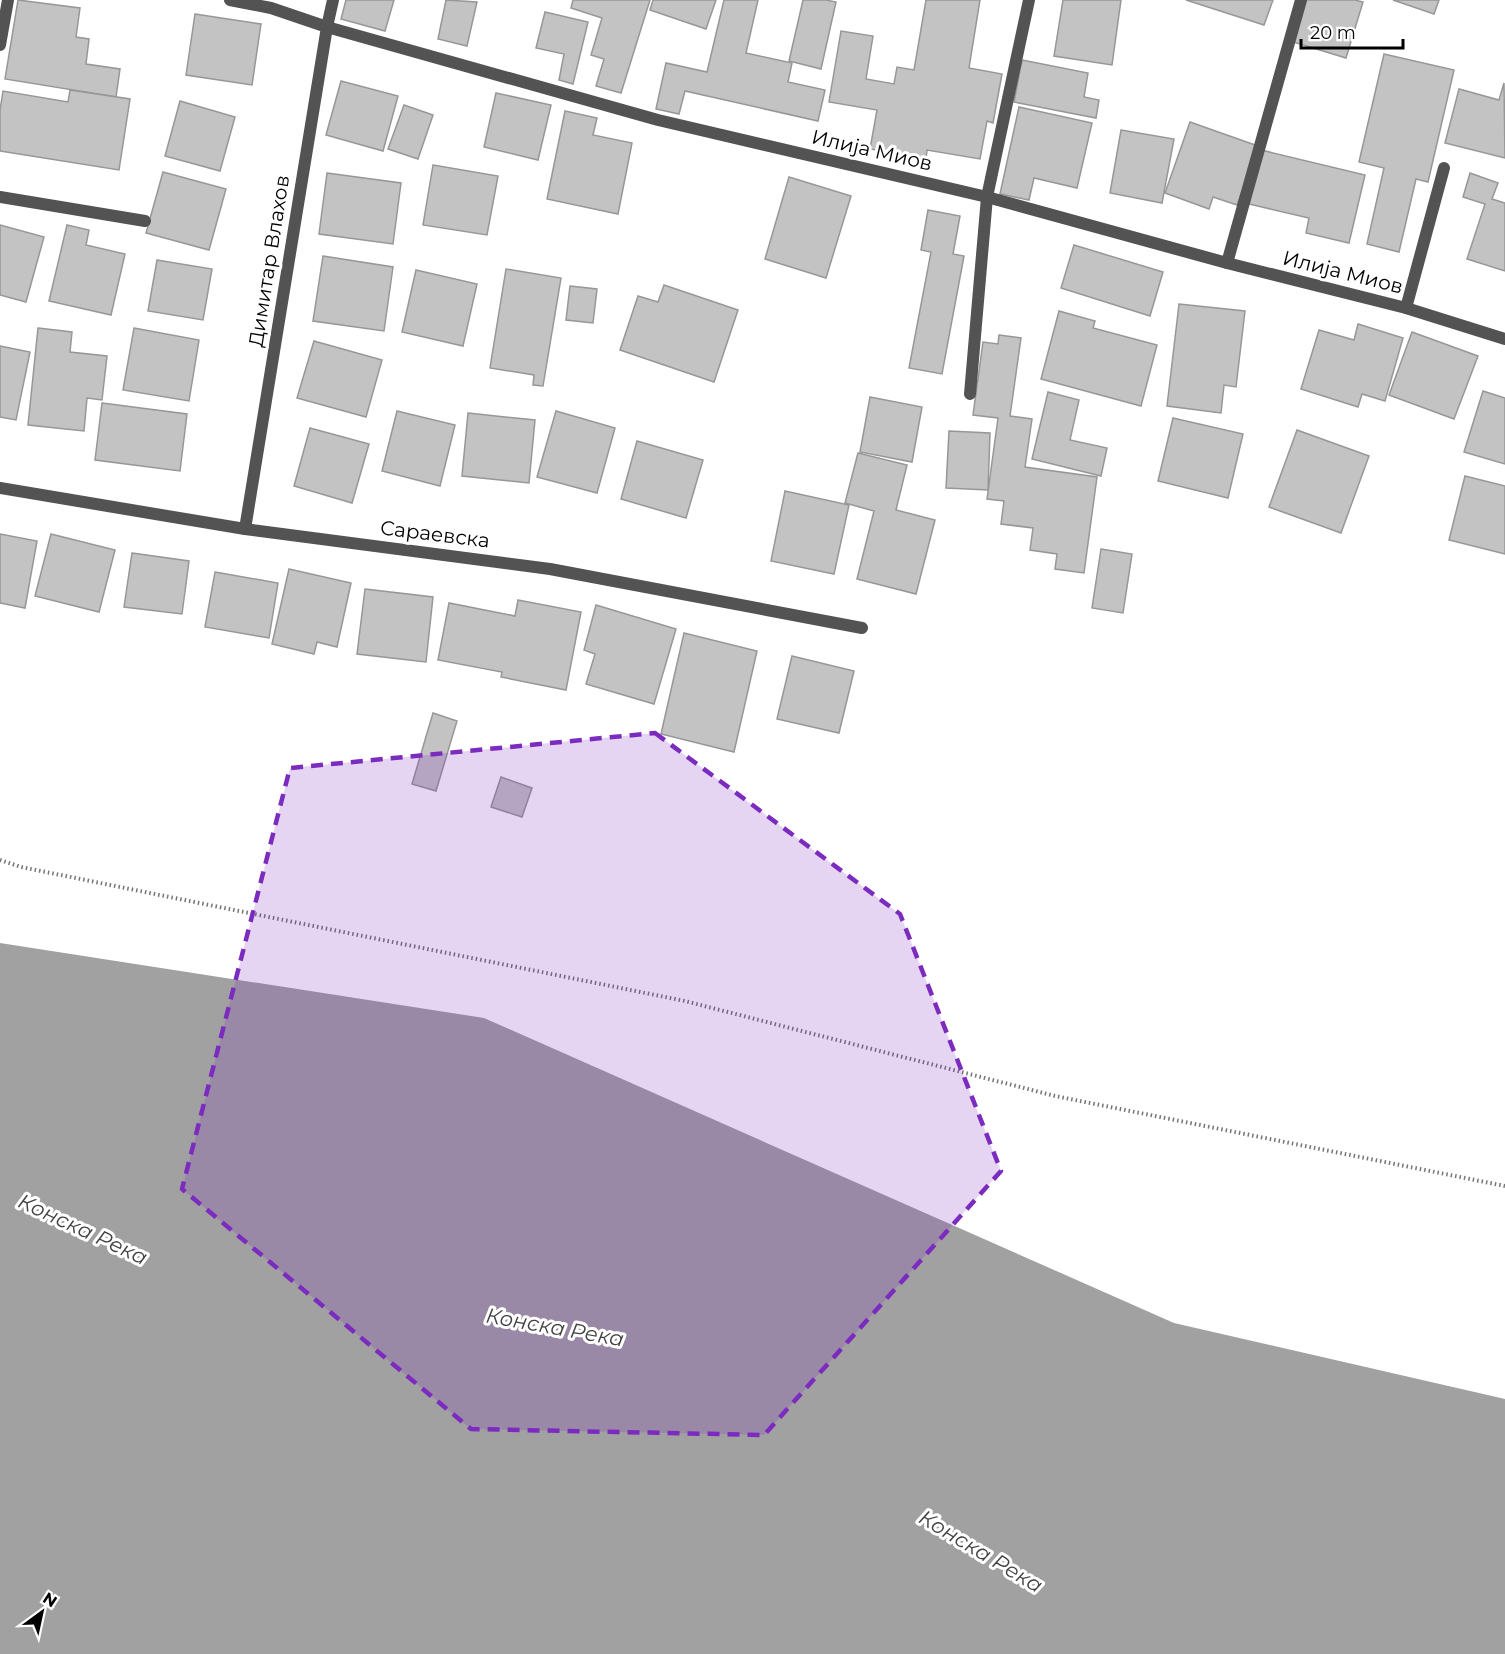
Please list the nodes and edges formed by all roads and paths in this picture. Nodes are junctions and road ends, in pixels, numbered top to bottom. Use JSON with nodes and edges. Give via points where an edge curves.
{"nodes":[{"id":1,"x":8,"y":0,"type":"edge"},
{"id":2,"x":230,"y":0,"type":"edge"},
{"id":3,"x":333,"y":0,"type":"edge"},
{"id":4,"x":1029,"y":0,"type":"edge"},
{"id":5,"x":1301,"y":0,"type":"edge"},
{"id":6,"x":327,"y":27,"type":"junction"},
{"id":7,"x":0,"y":45,"type":"edge"},
{"id":8,"x":1444,"y":168,"type":"dead end"},
{"id":9,"x":0,"y":197,"type":"edge"},
{"id":10,"x":987,"y":197,"type":"junction"},
{"id":11,"x":145,"y":221,"type":"dead end"},
{"id":12,"x":1227,"y":263,"type":"junction"},
{"id":13,"x":1406,"y":308,"type":"junction"},
{"id":14,"x":1505,"y":339,"type":"edge"},
{"id":15,"x":970,"y":394,"type":"dead end"},
{"id":16,"x":0,"y":488,"type":"edge"},
{"id":17,"x":245,"y":529,"type":"junction"},
{"id":18,"x":862,"y":628,"type":"dead end"},
{"id":19,"x":0,"y":860,"type":"edge"},
{"id":20,"x":1505,"y":1186,"type":"edge"}],
"edges":[{"from":1,"to":7,"type":"street"},
{"from":2,"to":6,"type":"street","name":"Илија Миов","via":[[271,8]]},
{"from":3,"to":6,"type":"street","name":"Димитар Влахов"},
{"from":4,"to":10,"type":"street"},
{"from":5,"to":12,"type":"street"},
{"from":6,"to":10,"type":"street","name":"Илија Миов","via":[[658,120]]},
{"from":6,"to":17,"type":"street","name":"Димитар Влахов"},
{"from":8,"to":13,"type":"street"},
{"from":9,"to":11,"type":"street"},
{"from":10,"to":12,"type":"street","name":"Илија Миов"},
{"from":10,"to":15,"type":"street"},
{"from":12,"to":13,"type":"street","name":"Илија Миов"},
{"from":13,"to":14,"type":"street","name":"Илија Миов"},
{"from":16,"to":17,"type":"street","name":"Сараевска"},
{"from":17,"to":18,"type":"street","name":"Сараевска","via":[[550,568]]},
{"from":19,"to":20,"type":"path","via":[[685,1001],[1055,1096]]}]}
